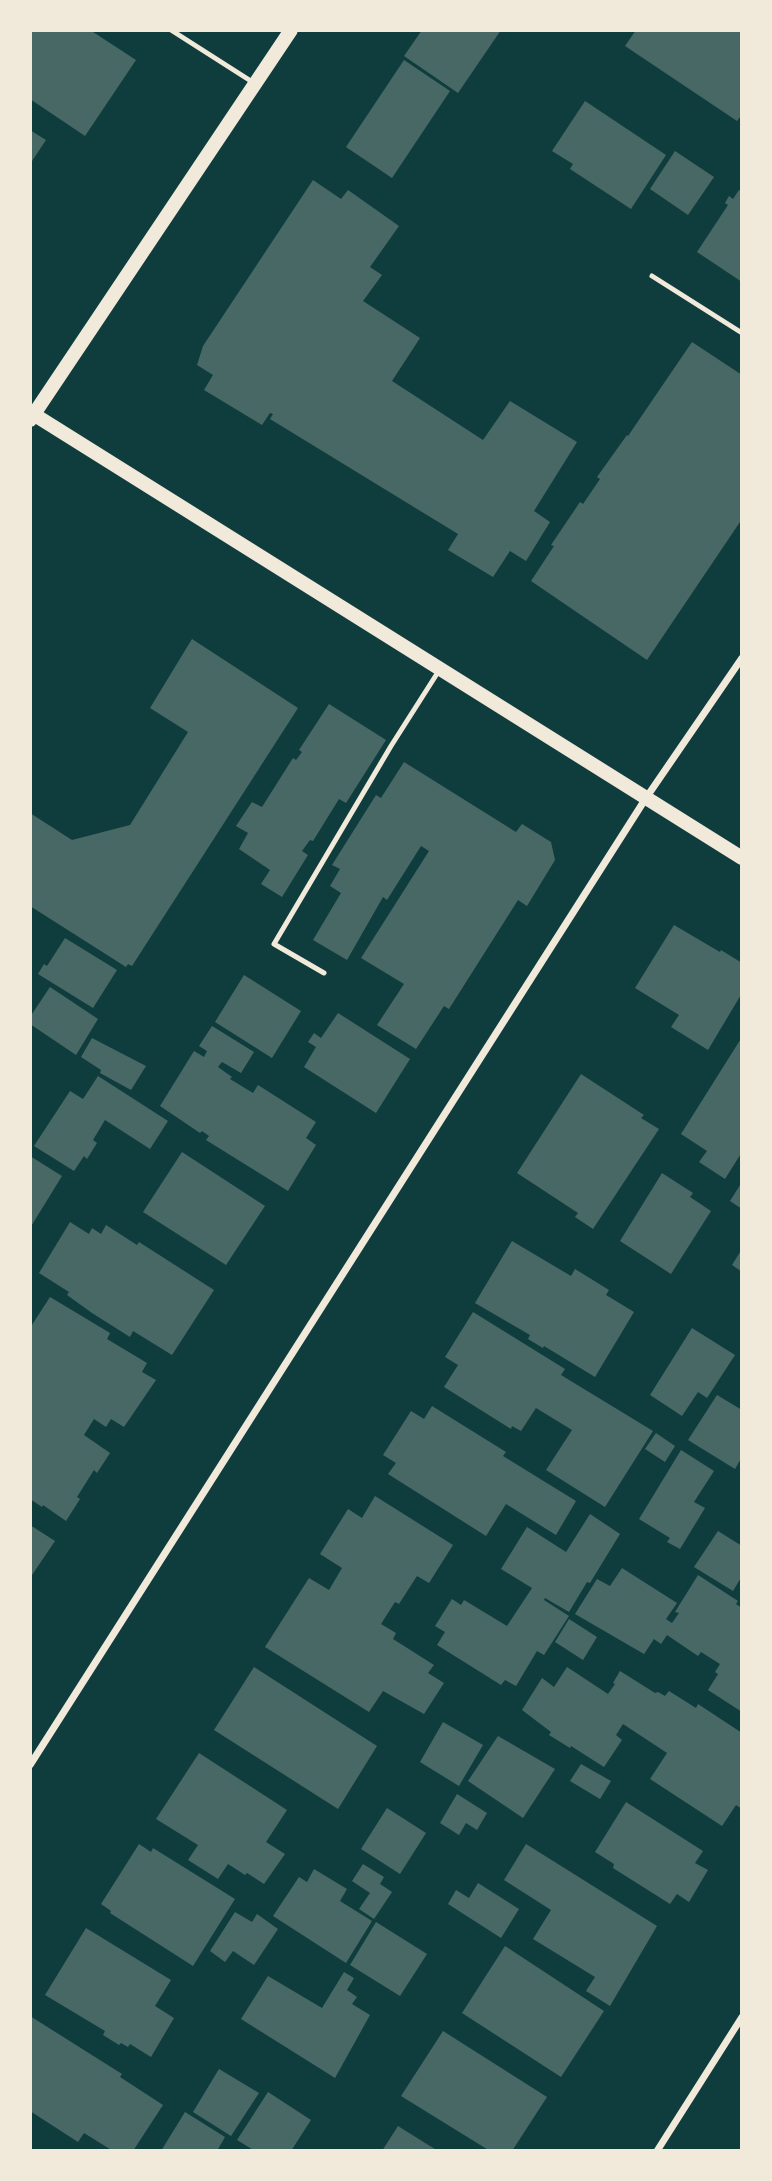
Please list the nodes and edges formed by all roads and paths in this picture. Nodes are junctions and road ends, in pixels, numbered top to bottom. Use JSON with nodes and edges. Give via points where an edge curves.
{"nodes":[{"id":1,"x":171,"y":30,"type":"edge"},
{"id":2,"x":290,"y":30,"type":"edge"},
{"id":3,"x":254,"y":83,"type":"junction"},
{"id":4,"x":652,"y":276,"type":"dead end"},
{"id":5,"x":742,"y":333,"type":"edge"},
{"id":6,"x":31,"y":416,"type":"edge"},
{"id":7,"x":742,"y":658,"type":"edge"},
{"id":8,"x":440,"y":669,"type":"junction"},
{"id":9,"x":646,"y":798,"type":"junction"},
{"id":10,"x":742,"y":858,"type":"edge"},
{"id":11,"x":324,"y":972,"type":"dead end"},
{"id":12,"x":30,"y":1765,"type":"edge"},
{"id":13,"x":742,"y":2017,"type":"edge"},
{"id":14,"x":657,"y":2151,"type":"edge"}],
"edges":[{"from":1,"to":3,"type":"lane"},
{"from":2,"to":3,"type":"main road"},
{"from":3,"to":6,"type":"main road"},
{"from":4,"to":5,"type":"lane"},
{"from":6,"to":8,"type":"main road"},
{"from":7,"to":9,"type":"street"},
{"from":8,"to":9,"type":"main road"},
{"from":8,"to":11,"type":"lane","via":[[274,944]]},
{"from":9,"to":10,"type":"main road"},
{"from":9,"to":12,"type":"street"},
{"from":13,"to":14,"type":"street"}]}
